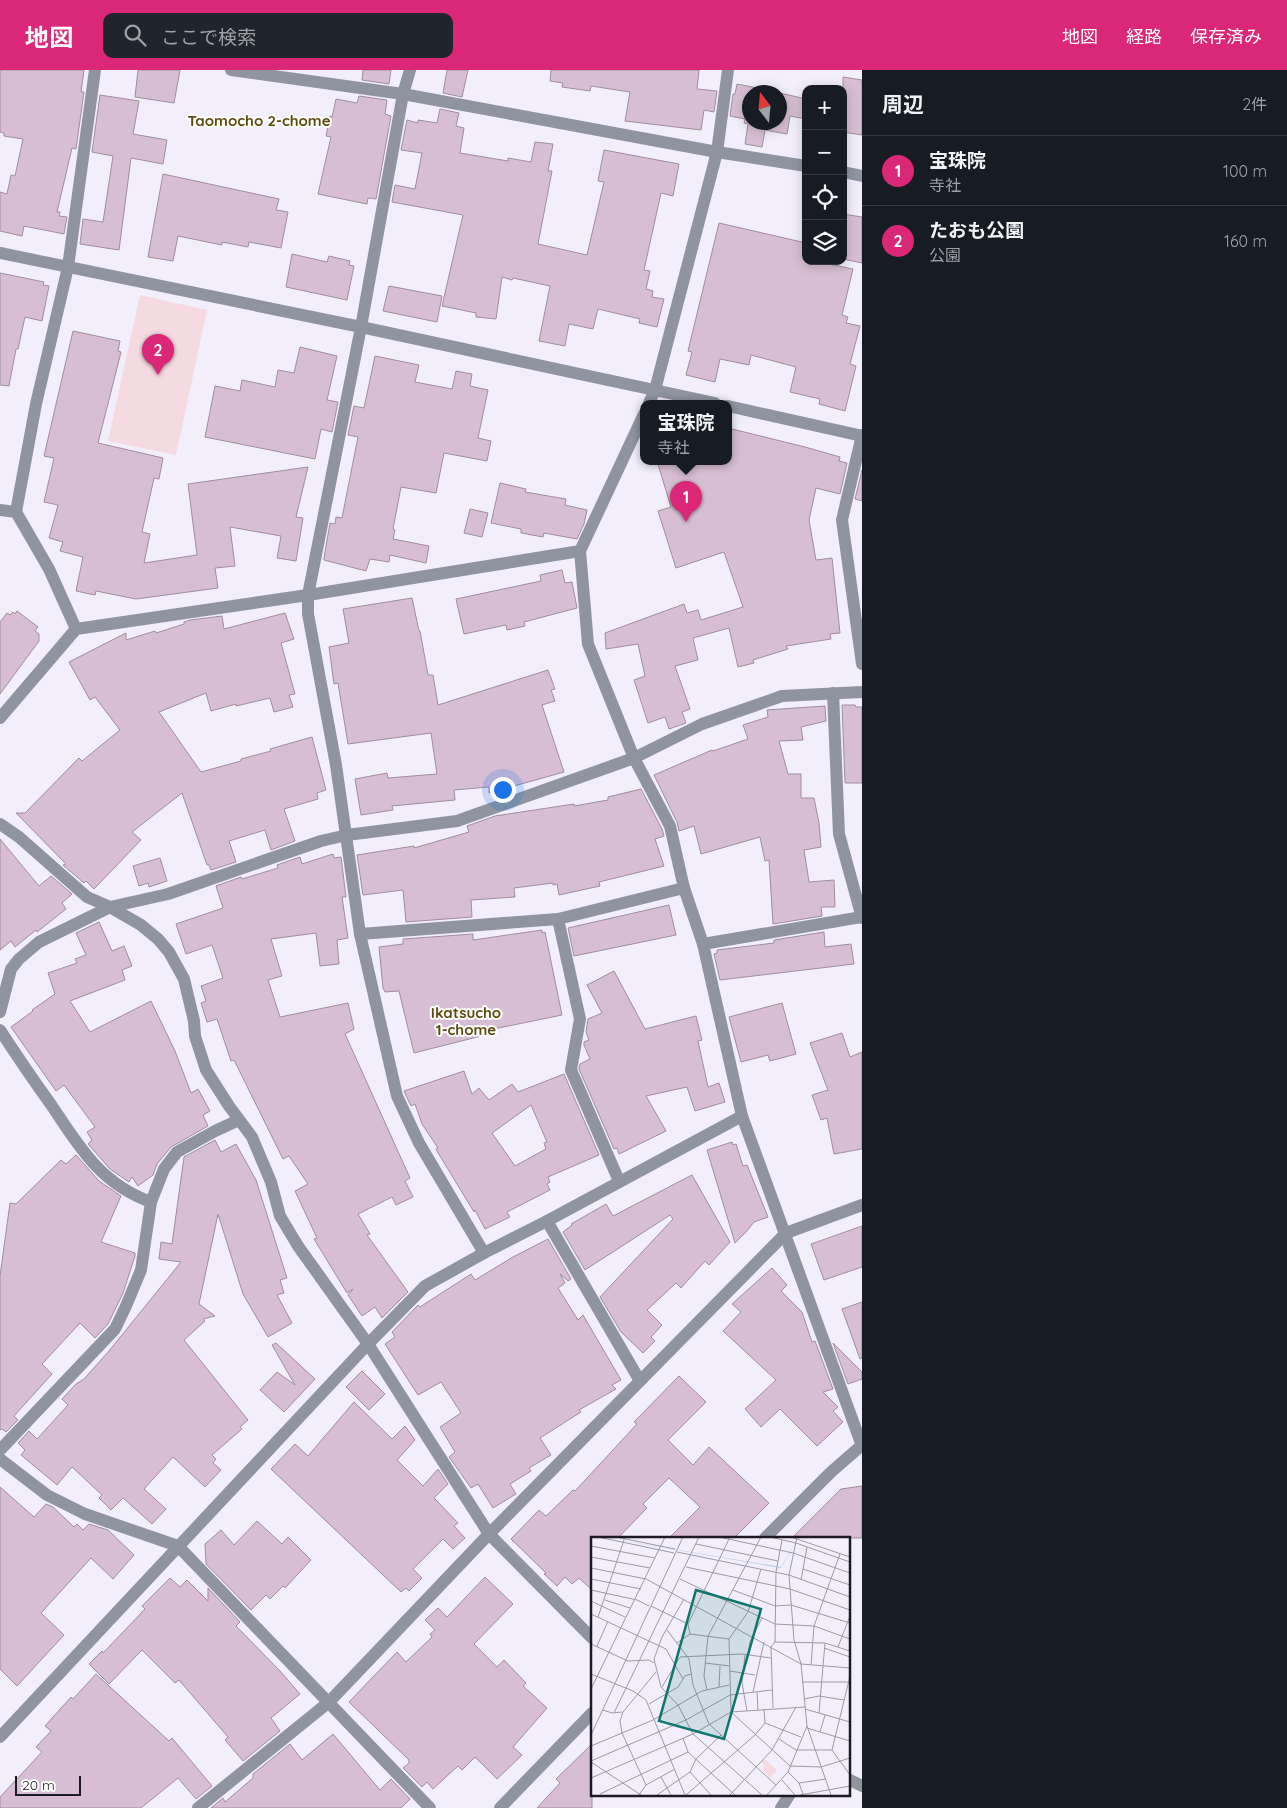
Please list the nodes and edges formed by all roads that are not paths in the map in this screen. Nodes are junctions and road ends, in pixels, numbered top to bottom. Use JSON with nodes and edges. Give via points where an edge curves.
{"nodes":[{"id":1,"x":95,"y":70,"type":"edge"},
{"id":2,"x":231,"y":70,"type":"edge"},
{"id":3,"x":410,"y":70,"type":"edge"},
{"id":4,"x":728,"y":70,"type":"edge"},
{"id":5,"x":403,"y":94,"type":"junction"},
{"id":6,"x":717,"y":152,"type":"junction"},
{"id":7,"x":802,"y":165,"type":"edge"},
{"id":8,"x":847,"y":173,"type":"edge"},
{"id":9,"x":862,"y":176,"type":"edge"},
{"id":10,"x":0,"y":253,"type":"edge"},
{"id":11,"x":68,"y":267,"type":"junction"},
{"id":12,"x":361,"y":327,"type":"junction"},
{"id":13,"x":655,"y":390,"type":"junction"},
{"id":14,"x":650,"y":400,"type":"edge"},
{"id":15,"x":701,"y":400,"type":"edge"},
{"id":16,"x":732,"y":407,"type":"edge"},
{"id":17,"x":640,"y":423,"type":"edge"},
{"id":18,"x":862,"y":435,"type":"edge"},
{"id":19,"x":0,"y":510,"type":"edge"},
{"id":20,"x":16,"y":512,"type":"junction"},
{"id":21,"x":580,"y":551,"type":"junction"},
{"id":22,"x":308,"y":595,"type":"junction"},
{"id":23,"x":76,"y":630,"type":"junction"},
{"id":24,"x":862,"y":664,"type":"edge"},
{"id":25,"x":862,"y":692,"type":"edge"},
{"id":26,"x":833,"y":693,"type":"junction"},
{"id":27,"x":0,"y":718,"type":"edge"},
{"id":28,"x":634,"y":758,"type":"junction"},
{"id":29,"x":0,"y":824,"type":"edge"},
{"id":30,"x":347,"y":835,"type":"junction"},
{"id":31,"x":684,"y":888,"type":"junction"},
{"id":32,"x":110,"y":907,"type":"junction"},
{"id":33,"x":862,"y":918,"type":"edge"},
{"id":34,"x":558,"y":919,"type":"junction"},
{"id":35,"x":360,"y":934,"type":"junction"},
{"id":36,"x":703,"y":944,"type":"junction"},
{"id":37,"x":0,"y":1012,"type":"edge"},
{"id":38,"x":0,"y":1030,"type":"edge"},
{"id":39,"x":742,"y":1116,"type":"junction"},
{"id":40,"x":239,"y":1120,"type":"junction"},
{"id":41,"x":619,"y":1181,"type":"junction"},
{"id":42,"x":151,"y":1202,"type":"junction"},
{"id":43,"x":862,"y":1205,"type":"edge"},
{"id":44,"x":547,"y":1221,"type":"junction"},
{"id":45,"x":786,"y":1233,"type":"junction"},
{"id":46,"x":484,"y":1253,"type":"junction"},
{"id":47,"x":368,"y":1344,"type":"junction"},
{"id":48,"x":640,"y":1381,"type":"junction"},
{"id":49,"x":862,"y":1445,"type":"edge"},
{"id":50,"x":0,"y":1450,"type":"edge"},
{"id":51,"x":0,"y":1459,"type":"edge"},
{"id":52,"x":488,"y":1534,"type":"junction"},
{"id":53,"x":766,"y":1537,"type":"edge"},
{"id":54,"x":178,"y":1546,"type":"junction"},
{"id":55,"x":591,"y":1637,"type":"edge"},
{"id":56,"x":329,"y":1702,"type":"junction"},
{"id":57,"x":591,"y":1714,"type":"edge"},
{"id":58,"x":0,"y":1737,"type":"edge"},
{"id":59,"x":849,"y":1780,"type":"edge"},
{"id":60,"x":862,"y":1786,"type":"edge"},
{"id":61,"x":789,"y":1796,"type":"edge"},
{"id":62,"x":198,"y":1808,"type":"edge"},
{"id":63,"x":430,"y":1808,"type":"edge"},
{"id":64,"x":500,"y":1808,"type":"edge"},
{"id":65,"x":781,"y":1808,"type":"edge"}],
"edges":[{"from":1,"to":11,"type":"street"},
{"from":2,"to":5,"type":"street"},
{"from":3,"to":5,"type":"street"},
{"from":4,"to":6,"type":"street"},
{"from":5,"to":6,"type":"street"},
{"from":5,"to":12,"type":"street"},
{"from":6,"to":7,"type":"street"},
{"from":6,"to":13,"type":"street"},
{"from":8,"to":9,"type":"street"},
{"from":10,"to":11,"type":"street"},
{"from":11,"to":12,"type":"street"},
{"from":11,"to":20,"type":"street","via":[[36,404]]},
{"from":12,"to":13,"type":"street"},
{"from":12,"to":22,"type":"street"},
{"from":13,"to":14,"type":"street"},
{"from":13,"to":15,"type":"street"},
{"from":16,"to":18,"type":"street"},
{"from":17,"to":21,"type":"street"},
{"from":18,"to":24,"type":"street","via":[[842,520]]},
{"from":19,"to":20,"type":"street"},
{"from":20,"to":23,"type":"street","via":[[48,569]]},
{"from":21,"to":22,"type":"street"},
{"from":21,"to":28,"type":"street","via":[[588,644]]},
{"from":22,"to":23,"type":"street"},
{"from":22,"to":30,"type":"street","via":[[308,614]]},
{"from":23,"to":27,"type":"street"},
{"from":25,"to":26,"type":"street"},
{"from":26,"to":28,"type":"street","via":[[782,696],[702,724]]},
{"from":26,"to":33,"type":"street","via":[[839,834]]},
{"from":28,"to":30,"type":"street","via":[[457,821]]},
{"from":28,"to":31,"type":"street","via":[[670,826]]},
{"from":29,"to":32,"type":"street","via":[[87,897]]},
{"from":30,"to":32,"type":"street","via":[[168,894]]},
{"from":30,"to":35,"type":"street"},
{"from":31,"to":34,"type":"street"},
{"from":31,"to":36,"type":"street"},
{"from":32,"to":37,"type":"street","via":[[39,942],[19,959],[11,970]]},
{"from":32,"to":40,"type":"street","via":[[158,939],[176,964],[184,980],[195,1036],[206,1070]]},
{"from":33,"to":36,"type":"street"},
{"from":34,"to":35,"type":"street"},
{"from":34,"to":41,"type":"street","via":[[580,1019],[571,1070]]},
{"from":35,"to":46,"type":"street","via":[[397,1096],[419,1143]]},
{"from":36,"to":39,"type":"street"},
{"from":38,"to":42,"type":"street","via":[[89,1160],[110,1179]]},
{"from":39,"to":41,"type":"street"},
{"from":39,"to":45,"type":"street"},
{"from":40,"to":42,"type":"street","via":[[177,1152],[164,1169]]},
{"from":40,"to":47,"type":"street","via":[[252,1138],[280,1216]]},
{"from":41,"to":44,"type":"street"},
{"from":42,"to":50,"type":"street","via":[[141,1270],[115,1329]]},
{"from":43,"to":45,"type":"street"},
{"from":44,"to":46,"type":"street"},
{"from":44,"to":48,"type":"street"},
{"from":45,"to":48,"type":"street"},
{"from":45,"to":49,"type":"street"},
{"from":46,"to":47,"type":"street","via":[[425,1286]]},
{"from":47,"to":52,"type":"street"},
{"from":47,"to":54,"type":"street"},
{"from":48,"to":52,"type":"street"},
{"from":49,"to":53,"type":"street"},
{"from":51,"to":54,"type":"street","via":[[47,1496],[85,1514]]},
{"from":52,"to":55,"type":"street"},
{"from":52,"to":56,"type":"street"},
{"from":54,"to":56,"type":"street"},
{"from":54,"to":58,"type":"street"},
{"from":56,"to":62,"type":"street"},
{"from":56,"to":63,"type":"street"},
{"from":57,"to":64,"type":"street"},
{"from":59,"to":60,"type":"street"},
{"from":61,"to":65,"type":"street"}]}
